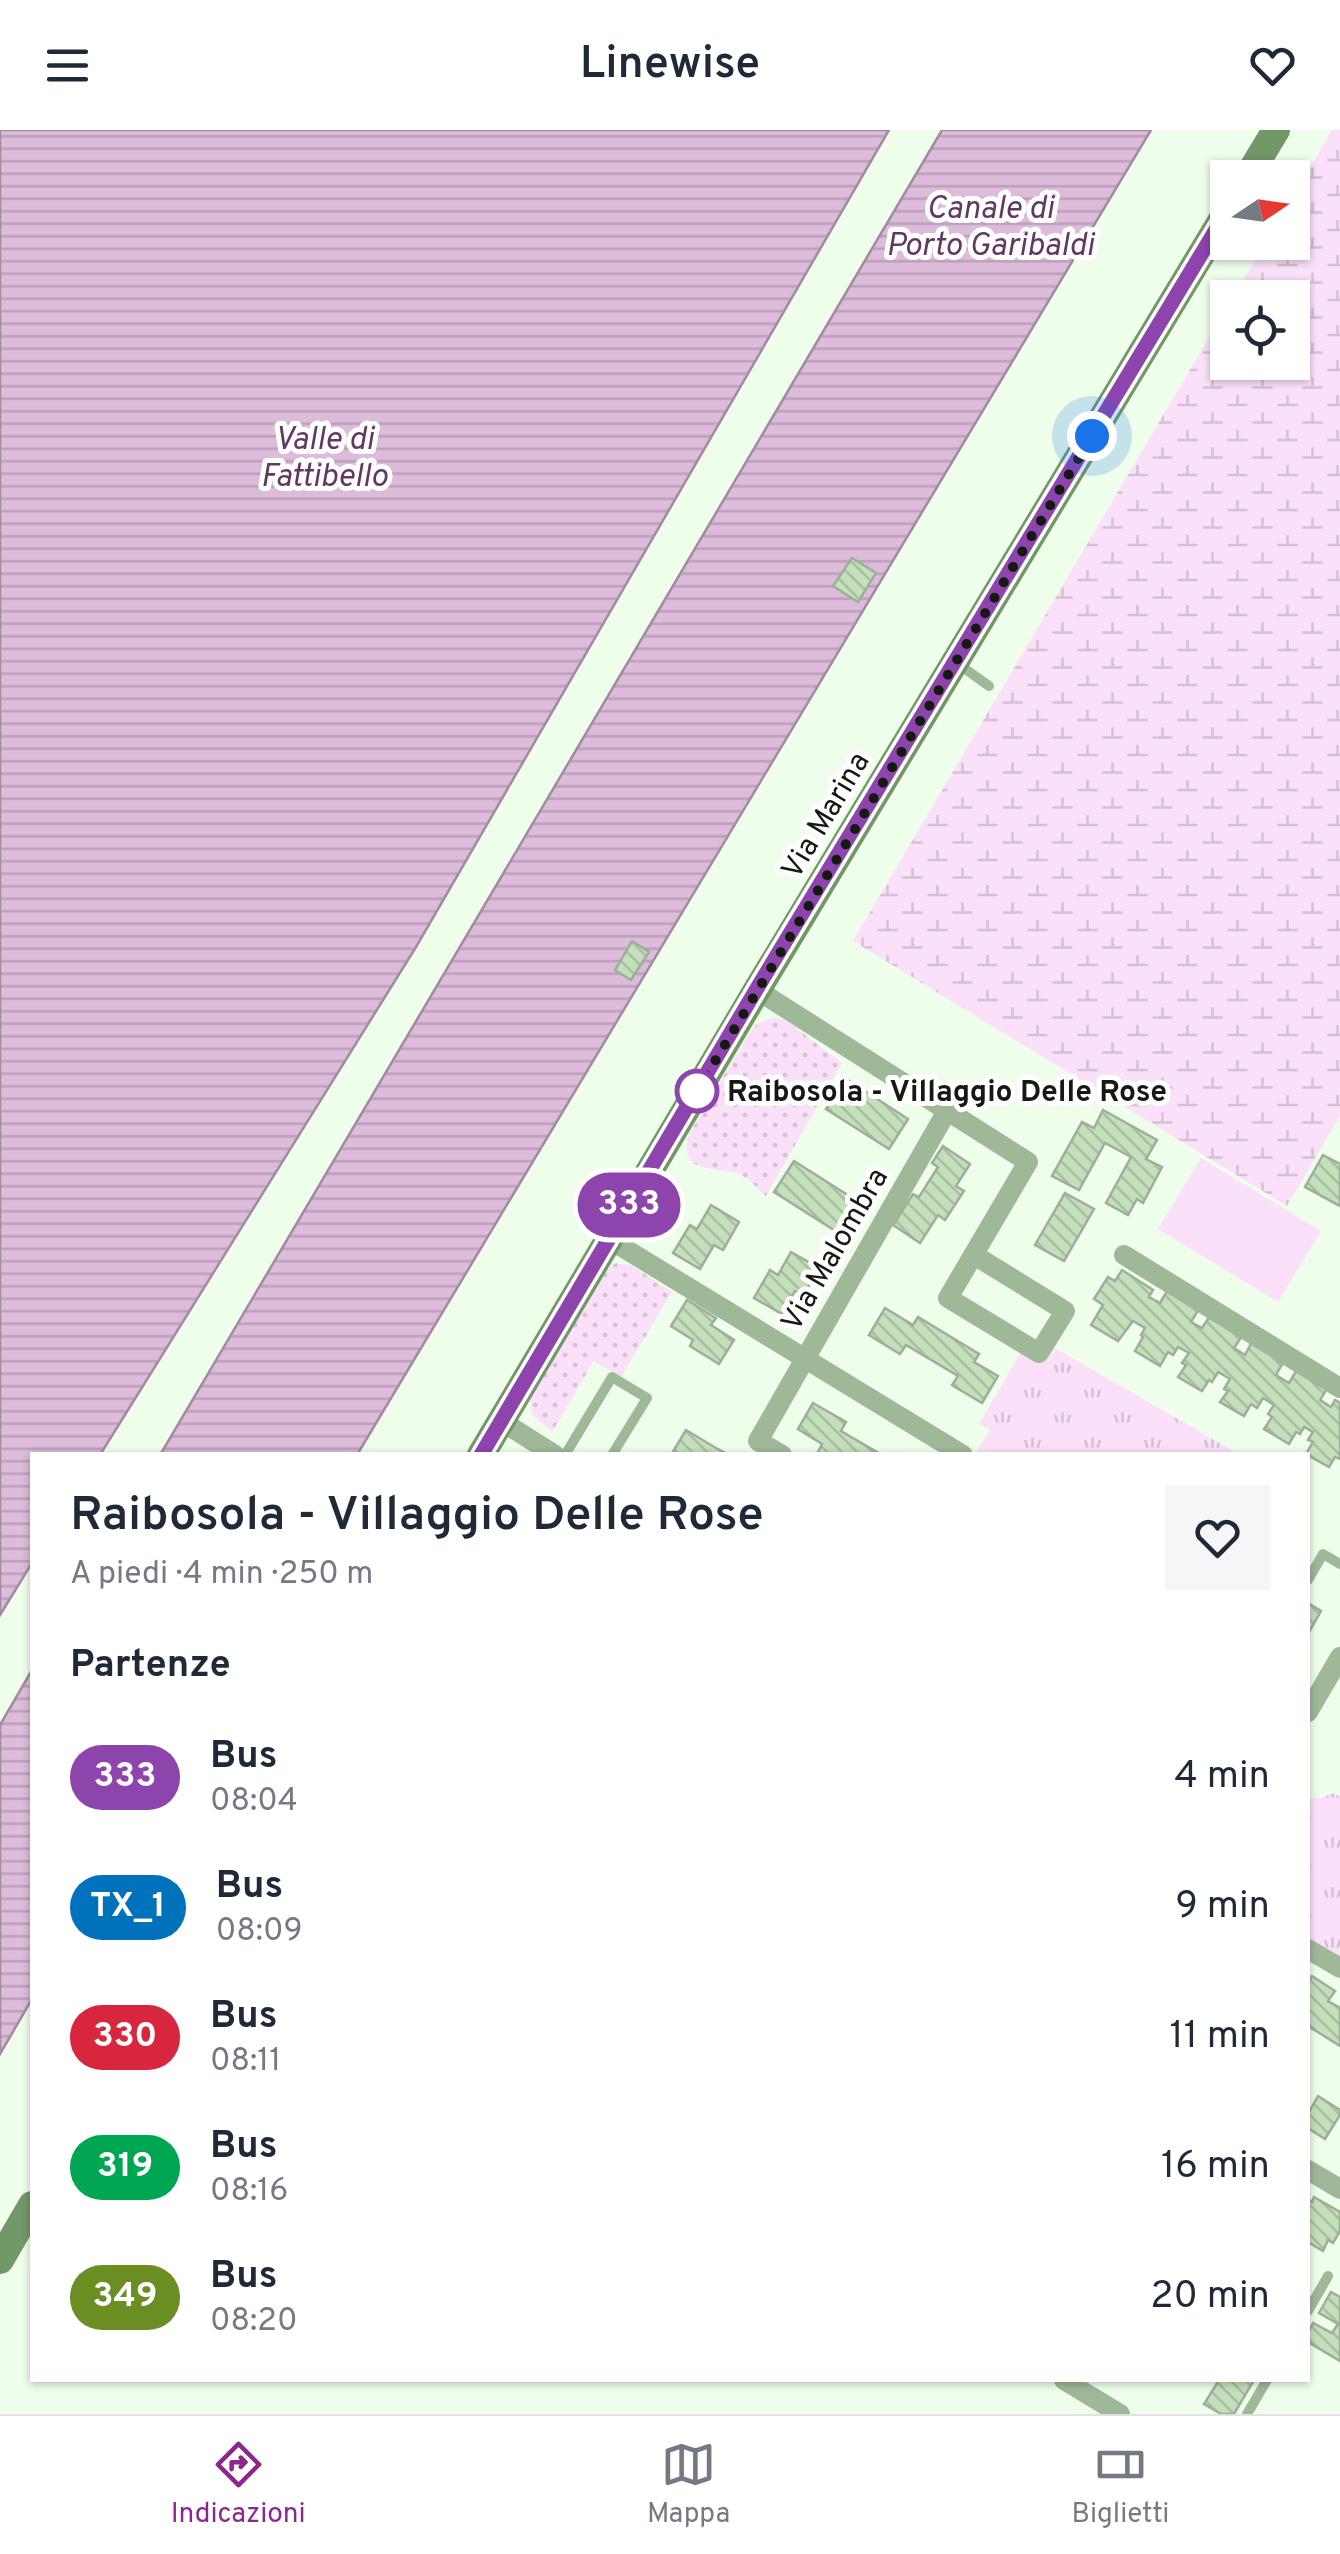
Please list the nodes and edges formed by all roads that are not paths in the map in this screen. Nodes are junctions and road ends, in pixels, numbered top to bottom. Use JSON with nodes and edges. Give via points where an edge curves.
{"nodes":[{"id":1,"x":1276,"y":130,"type":"edge"},
{"id":2,"x":1258,"y":160,"type":"edge"},
{"id":3,"x":1210,"y":240,"type":"edge"},
{"id":4,"x":955,"y":662,"type":"junction"},
{"id":5,"x":989,"y":686,"type":"dead end"},
{"id":6,"x":756,"y":990,"type":"junction"},
{"id":7,"x":948,"y":1111,"type":"junction"},
{"id":8,"x":609,"y":1239,"type":"junction"},
{"id":9,"x":974,"y":1255,"type":"junction"},
{"id":10,"x":1124,"y":1255,"type":"dead end"},
{"id":11,"x":805,"y":1361,"type":"junction"},
{"id":12,"x":1340,"y":1388,"type":"edge"},
{"id":13,"x":501,"y":1421,"type":"junction"},
{"id":14,"x":483,"y":1452,"type":"edge"},
{"id":15,"x":551,"y":1452,"type":"edge"},
{"id":16,"x":567,"y":1452,"type":"edge"},
{"id":17,"x":614,"y":1452,"type":"edge"},
{"id":18,"x":777,"y":1452,"type":"edge"},
{"id":19,"x":957,"y":1452,"type":"edge"},
{"id":20,"x":1340,"y":1564,"type":"edge"},
{"id":21,"x":1310,"y":1577,"type":"edge"},
{"id":22,"x":1340,"y":1657,"type":"edge"},
{"id":23,"x":1310,"y":1709,"type":"edge"},
{"id":24,"x":1310,"y":1950,"type":"edge"},
{"id":25,"x":1340,"y":1968,"type":"edge"},
{"id":26,"x":1310,"y":2171,"type":"edge"},
{"id":27,"x":1340,"y":2189,"type":"edge"},
{"id":28,"x":30,"y":2208,"type":"edge"},
{"id":29,"x":0,"y":2260,"type":"edge"},
{"id":30,"x":1328,"y":2276,"type":"dead end"},
{"id":31,"x":1310,"y":2308,"type":"edge"},
{"id":32,"x":1067,"y":2382,"type":"edge"},
{"id":33,"x":1266,"y":2382,"type":"edge"},
{"id":34,"x":1120,"y":2414,"type":"edge"},
{"id":35,"x":1247,"y":2414,"type":"edge"}],
"edges":[{"from":1,"to":2,"type":"street"},
{"from":3,"to":4,"type":"street","name":"Via Marina"},
{"from":4,"to":5,"type":"lane"},
{"from":4,"to":6,"type":"street","name":"Via Marina"},
{"from":6,"to":7,"type":"street"},
{"from":6,"to":8,"type":"street","name":"Via Marina"},
{"from":7,"to":9,"type":"street","via":[[1028,1162]]},
{"from":7,"to":11,"type":"street","name":"Via Malombra"},
{"from":8,"to":11,"type":"street"},
{"from":8,"to":13,"type":"street","name":"Via Marina"},
{"from":9,"to":9,"type":"street","via":[[948,1298],[1039,1353],[1065,1311]]},
{"from":10,"to":12,"type":"street"},
{"from":11,"to":18,"type":"street","via":[[758,1441]]},
{"from":11,"to":19,"type":"street","name":"Via Malombra"},
{"from":13,"to":14,"type":"street","name":"Via Marina"},
{"from":13,"to":15,"type":"street"},
{"from":16,"to":17,"type":"lane","via":[[612,1377],[647,1398]]},
{"from":20,"to":21,"type":"lane","via":[[1323,1554]]},
{"from":22,"to":23,"type":"street"},
{"from":24,"to":25,"type":"street"},
{"from":26,"to":27,"type":"street"},
{"from":28,"to":29,"type":"street"},
{"from":30,"to":31,"type":"lane"},
{"from":32,"to":34,"type":"street"},
{"from":33,"to":35,"type":"lane"}]}
